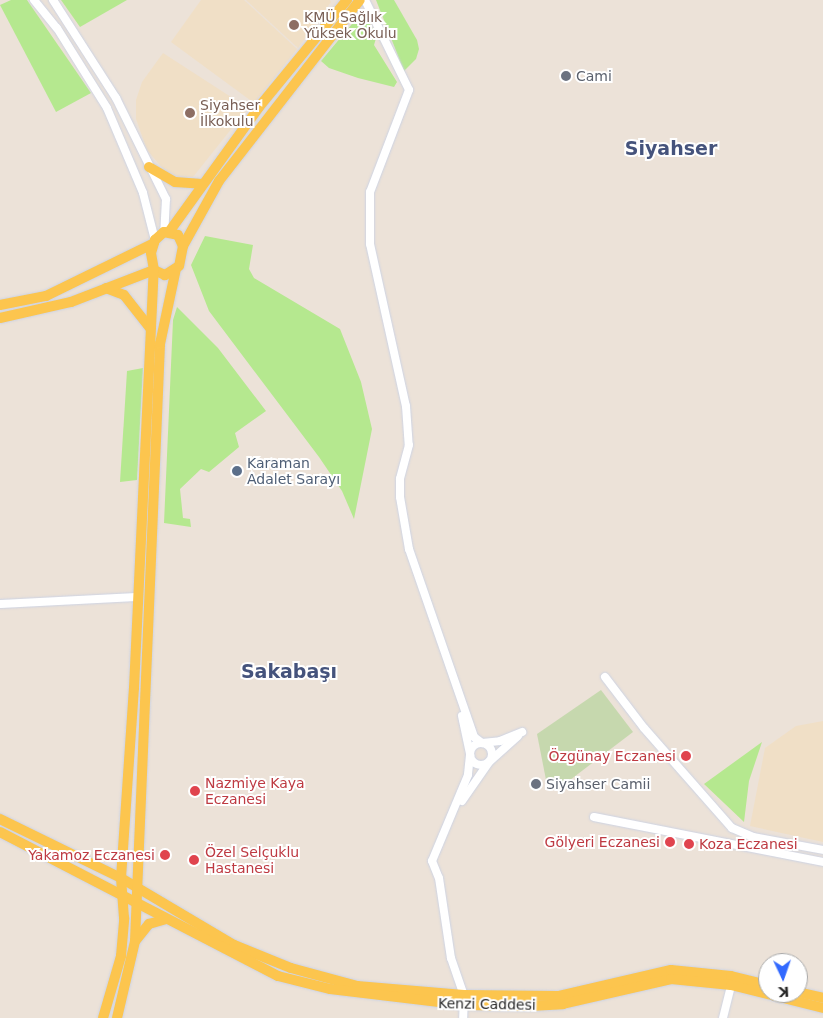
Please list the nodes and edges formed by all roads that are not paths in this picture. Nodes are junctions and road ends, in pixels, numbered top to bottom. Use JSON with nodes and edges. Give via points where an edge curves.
{"nodes":[{"id":1,"x":34,"y":0,"type":"edge"},
{"id":2,"x":53,"y":0,"type":"edge"},
{"id":3,"x":347,"y":0,"type":"edge"},
{"id":4,"x":360,"y":0,"type":"edge"},
{"id":5,"x":365,"y":0,"type":"edge"},
{"id":6,"x":149,"y":167,"type":"junction"},
{"id":7,"x":202,"y":184,"type":"junction"},
{"id":8,"x":167,"y":232,"type":"junction"},
{"id":9,"x":155,"y":242,"type":"junction"},
{"id":10,"x":183,"y":246,"type":"junction"},
{"id":11,"x":176,"y":269,"type":"junction"},
{"id":12,"x":154,"y":271,"type":"junction"},
{"id":13,"x":106,"y":288,"type":"junction"},
{"id":14,"x":0,"y":305,"type":"edge"},
{"id":15,"x":0,"y":318,"type":"edge"},
{"id":16,"x":150,"y":328,"type":"junction"},
{"id":17,"x":137,"y":597,"type":"junction"},
{"id":18,"x":0,"y":604,"type":"edge"},
{"id":19,"x":605,"y":677,"type":"dead end"},
{"id":20,"x":460,"y":701,"type":"junction"},
{"id":21,"x":482,"y":743,"type":"junction"},
{"id":22,"x":470,"y":754,"type":"junction"},
{"id":23,"x":489,"y":762,"type":"junction"},
{"id":24,"x":456,"y":809,"type":"junction"},
{"id":25,"x":594,"y":817,"type":"dead end"},
{"id":26,"x":0,"y":819,"type":"edge"},
{"id":27,"x":0,"y":832,"type":"edge"},
{"id":28,"x":823,"y":850,"type":"edge"},
{"id":29,"x":823,"y":862,"type":"edge"},
{"id":30,"x":121,"y":878,"type":"junction"},
{"id":31,"x":137,"y":890,"type":"junction"},
{"id":32,"x":122,"y":894,"type":"junction"},
{"id":33,"x":136,"y":902,"type":"junction"},
{"id":34,"x":166,"y":919,"type":"junction"},
{"id":35,"x":135,"y":941,"type":"junction"},
{"id":36,"x":758,"y":983,"type":"edge"},
{"id":37,"x":730,"y":985,"type":"junction"},
{"id":38,"x":808,"y":994,"type":"edge"},
{"id":39,"x":823,"y":998,"type":"edge"},
{"id":40,"x":464,"y":1000,"type":"junction"},
{"id":41,"x":823,"y":1008,"type":"edge"},
{"id":42,"x":103,"y":1018,"type":"edge"},
{"id":43,"x":118,"y":1018,"type":"edge"},
{"id":44,"x":463,"y":1018,"type":"edge"},
{"id":45,"x":723,"y":1018,"type":"edge"}],
"edges":[{"from":1,"to":9,"type":"street","via":[[57,28],[106,108],[143,193]]},
{"from":2,"to":6,"type":"street","via":[[116,98]]},
{"from":3,"to":7,"type":"main road","via":[[259,107]]},
{"from":4,"to":10,"type":"main road","via":[[219,181]]},
{"from":5,"to":20,"type":"street","via":[[409,90],[370,192],[370,244],[409,432],[400,497],[409,549]]},
{"from":6,"to":7,"type":"main road","via":[[175,182]]},
{"from":6,"to":8,"type":"street","via":[[166,200]]},
{"from":7,"to":8,"type":"main road"},
{"from":8,"to":9,"type":"main road"},
{"from":8,"to":10,"type":"main road","via":[[178,235]]},
{"from":9,"to":12,"type":"main road"},
{"from":9,"to":14,"type":"main road","via":[[46,296]]},
{"from":10,"to":11,"type":"main road"},
{"from":11,"to":12,"type":"main road","via":[[165,275]]},
{"from":11,"to":31,"type":"main road","via":[[160,344]]},
{"from":12,"to":13,"type":"main road"},
{"from":12,"to":16,"type":"main road"},
{"from":13,"to":15,"type":"main road","via":[[71,302]]},
{"from":13,"to":16,"type":"main road","via":[[124,295]]},
{"from":16,"to":17,"type":"main road"},
{"from":17,"to":18,"type":"street"},
{"from":17,"to":30,"type":"main road"},
{"from":19,"to":28,"type":"street","via":[[644,728],[732,828],[753,837]]},
{"from":20,"to":21,"type":"street","via":[[474,737]]},
{"from":20,"to":22,"type":"street"},
{"from":21,"to":22,"type":"street","via":[[473,746]]},
{"from":21,"to":23,"type":"street","via":[[492,750]]},
{"from":21,"to":23,"type":"street","via":[[500,741],[522,732]]},
{"from":22,"to":23,"type":"street","via":[[477,764]]},
{"from":22,"to":24,"type":"street","via":[[468,775]]},
{"from":23,"to":24,"type":"street"},
{"from":24,"to":40,"type":"street","via":[[432,861],[439,878],[451,958]]},
{"from":25,"to":29,"type":"street"},
{"from":26,"to":30,"type":"main road","name":"Kenzi Caddesi"},
{"from":27,"to":32,"type":"main road","name":"Kenzi Caddesi"},
{"from":30,"to":31,"type":"main road","name":"Kenzi Caddesi"},
{"from":30,"to":32,"type":"main road"},
{"from":31,"to":33,"type":"main road"},
{"from":31,"to":40,"type":"main road","name":"Kenzi Caddesi","via":[[234,945],[290,968],[356,986]]},
{"from":32,"to":33,"type":"main road","name":"Kenzi Caddesi"},
{"from":32,"to":42,"type":"main road","via":[[121,956]]},
{"from":33,"to":34,"type":"main road","name":"Kenzi Caddesi"},
{"from":33,"to":35,"type":"main road"},
{"from":34,"to":35,"type":"main road","via":[[150,924]]},
{"from":34,"to":40,"type":"main road","name":"Kenzi Caddesi","via":[[278,976],[330,989]]},
{"from":35,"to":43,"type":"main road"},
{"from":36,"to":40,"type":"main road","name":"Kenzi Caddesi","via":[[731,976],[671,970],[558,996]]},
{"from":37,"to":40,"type":"main road","name":"Kenzi Caddesi","via":[[671,979],[563,1004]]},
{"from":37,"to":41,"type":"main road","name":"Kenzi Caddesi"},
{"from":37,"to":45,"type":"street"},
{"from":38,"to":39,"type":"main road"},
{"from":40,"to":44,"type":"street"}]}
